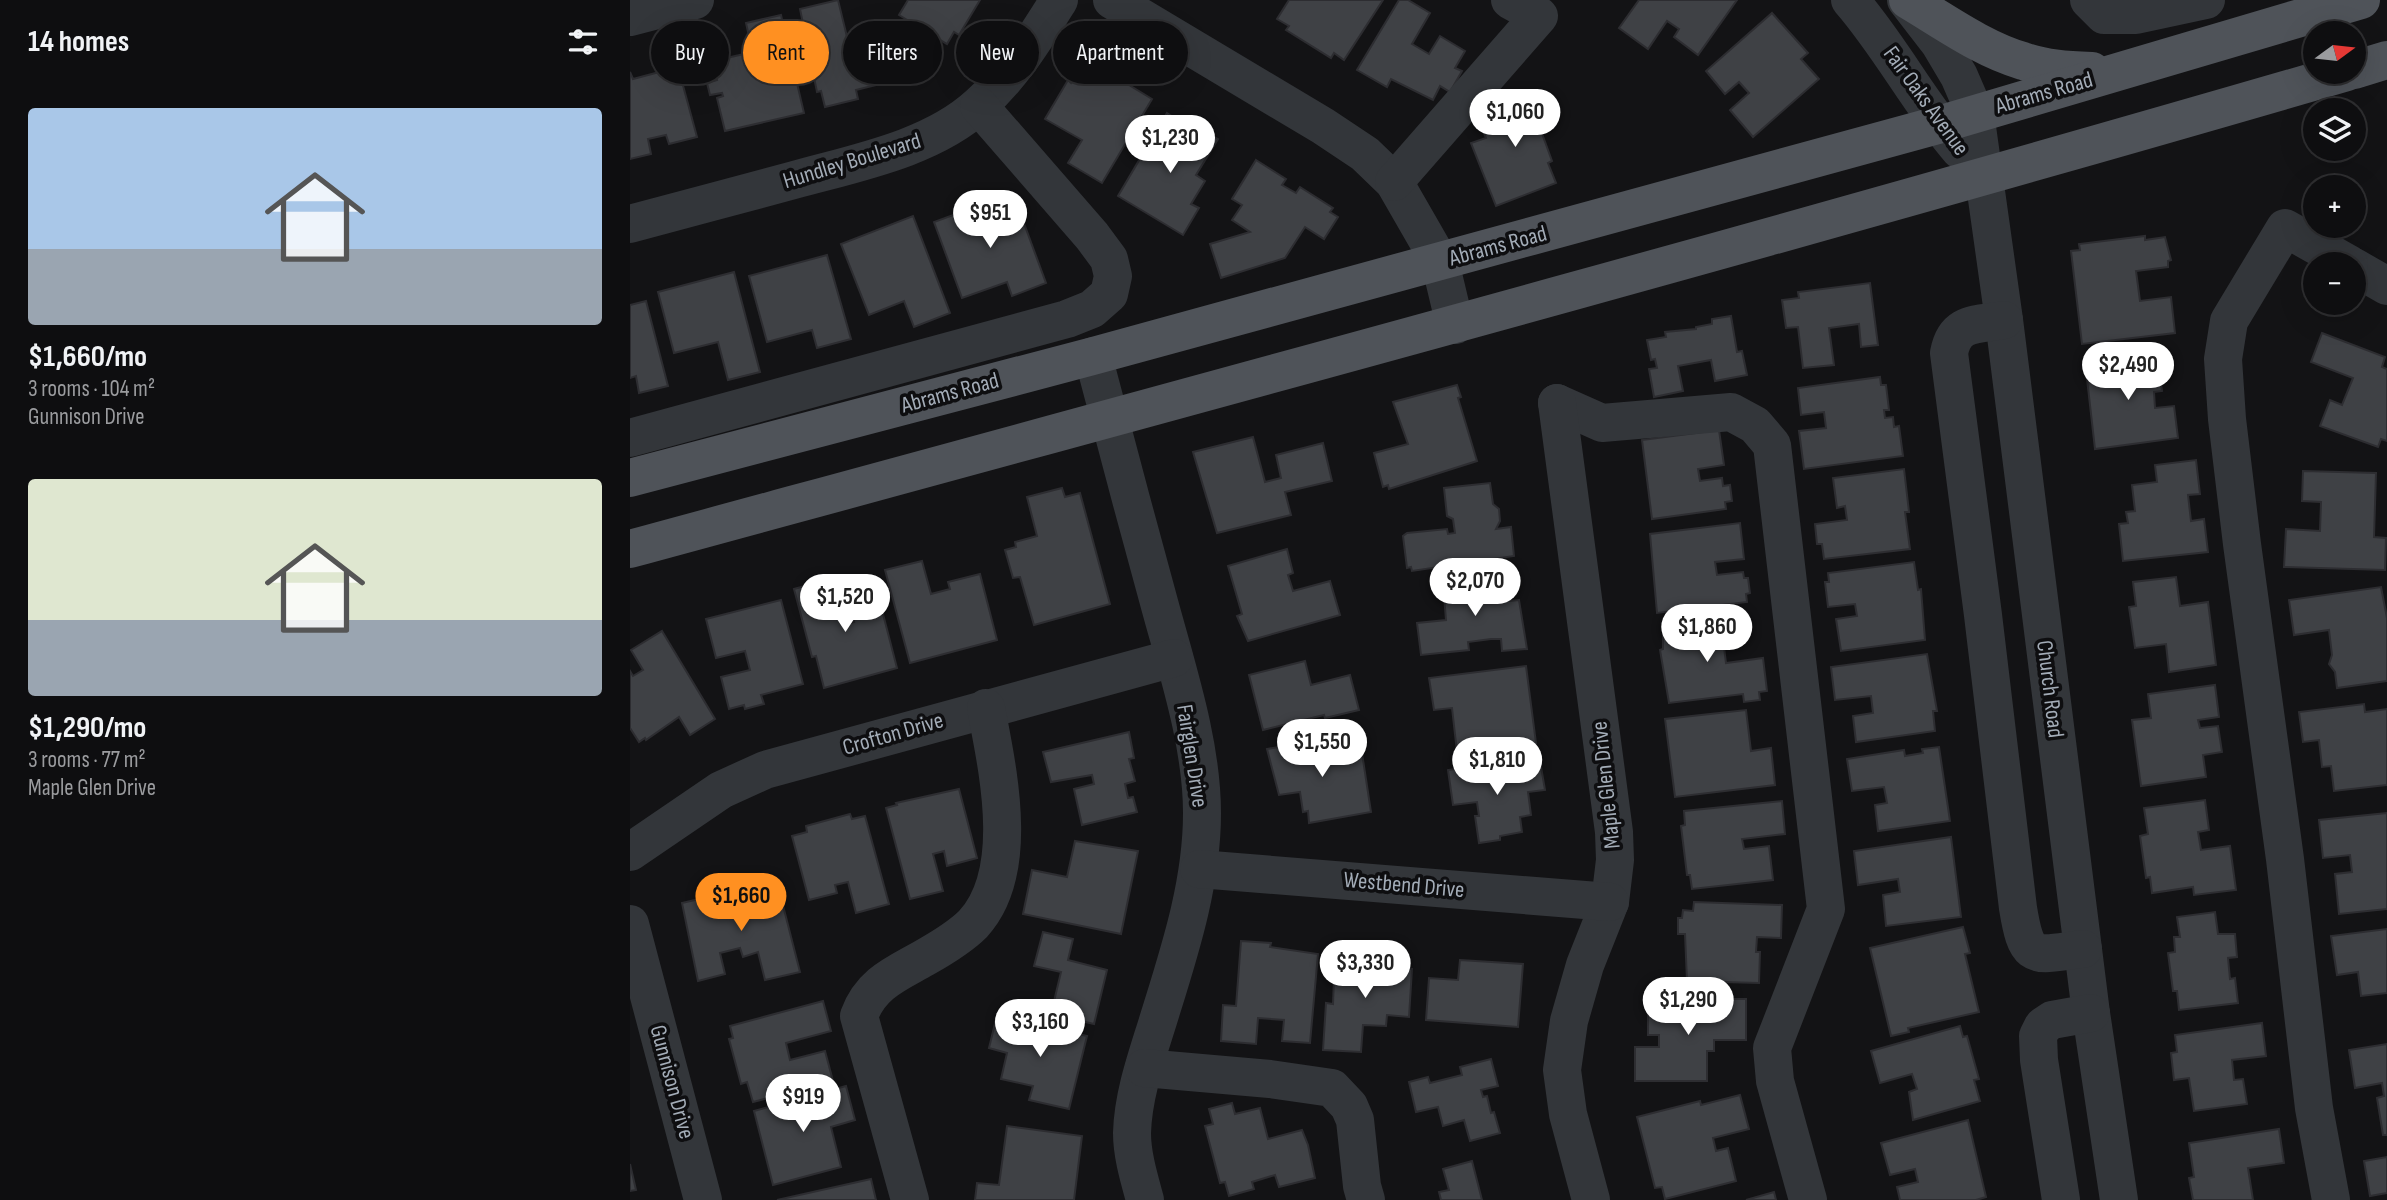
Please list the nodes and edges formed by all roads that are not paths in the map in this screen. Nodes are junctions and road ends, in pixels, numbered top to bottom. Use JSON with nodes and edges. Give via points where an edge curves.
{"nodes":[{"id":1,"x":695,"y":0,"type":"edge"},
{"id":2,"x":1059,"y":0,"type":"edge"},
{"id":3,"x":1112,"y":0,"type":"edge"},
{"id":4,"x":1510,"y":0,"type":"edge"},
{"id":5,"x":1850,"y":0,"type":"edge"},
{"id":6,"x":1907,"y":0,"type":"edge"},
{"id":7,"x":2090,"y":0,"type":"edge"},
{"id":8,"x":2206,"y":0,"type":"edge"},
{"id":9,"x":2361,"y":0,"type":"edge"},
{"id":10,"x":630,"y":17,"type":"edge"},
{"id":11,"x":2387,"y":60,"type":"edge"},
{"id":12,"x":2366,"y":66,"type":"edge"},
{"id":13,"x":2112,"y":73,"type":"junction"},
{"id":14,"x":2306,"y":84,"type":"edge"},
{"id":15,"x":979,"y":106,"type":"junction"},
{"id":16,"x":1975,"y":113,"type":"junction"},
{"id":17,"x":1938,"y":125,"type":"junction"},
{"id":18,"x":1984,"y":178,"type":"junction"},
{"id":19,"x":1394,"y":182,"type":"junction"},
{"id":20,"x":630,"y":224,"type":"edge"},
{"id":21,"x":2328,"y":252,"type":"edge"},
{"id":22,"x":1440,"y":262,"type":"junction"},
{"id":23,"x":2366,"y":273,"type":"edge"},
{"id":24,"x":2387,"y":286,"type":"edge"},
{"id":25,"x":2004,"y":320,"type":"junction"},
{"id":26,"x":1455,"y":325,"type":"junction"},
{"id":27,"x":1093,"y":356,"type":"junction"},
{"id":28,"x":1110,"y":419,"type":"junction"},
{"id":29,"x":630,"y":438,"type":"edge"},
{"id":30,"x":630,"y":478,"type":"edge"},
{"id":31,"x":630,"y":549,"type":"edge"},
{"id":32,"x":1174,"y":658,"type":"junction"},
{"id":33,"x":986,"y":708,"type":"junction"},
{"id":34,"x":630,"y":852,"type":"edge"},
{"id":35,"x":1199,"y":869,"type":"junction"},
{"id":36,"x":1610,"y":902,"type":"junction"},
{"id":37,"x":630,"y":924,"type":"edge"},
{"id":38,"x":2083,"y":949,"type":"junction"},
{"id":39,"x":2091,"y":1013,"type":"junction"},
{"id":40,"x":1144,"y":1068,"type":"junction"},
{"id":41,"x":702,"y":1200,"type":"edge"},
{"id":42,"x":909,"y":1200,"type":"edge"},
{"id":43,"x":1145,"y":1200,"type":"edge"},
{"id":44,"x":1366,"y":1200,"type":"edge"},
{"id":45,"x":1591,"y":1200,"type":"edge"},
{"id":46,"x":1808,"y":1200,"type":"edge"},
{"id":47,"x":2061,"y":1200,"type":"edge"},
{"id":48,"x":2119,"y":1200,"type":"edge"},
{"id":49,"x":2331,"y":1200,"type":"edge"}],
"edges":[{"from":1,"to":10,"type":"street"},
{"from":2,"to":15,"type":"street","name":"Hundley Boulevard","via":[[1018,64]]},
{"from":3,"to":19,"type":"street","via":[[1323,126],[1365,154]]},
{"from":4,"to":19,"type":"street","via":[[1539,16]]},
{"from":5,"to":17,"type":"street","name":"Fair Oaks Avenue"},
{"from":6,"to":13,"type":"main road","via":[[1990,49],[2024,62]]},
{"from":6,"to":16,"type":"street","name":"Fair Oaks Avenue","via":[[1940,44]]},
{"from":7,"to":8,"type":"street","via":[[2104,15],[2136,15]]},
{"from":9,"to":13,"type":"main road","name":"Abrams Road"},
{"from":11,"to":12,"type":"main road"},
{"from":13,"to":16,"type":"main road","name":"Abrams Road"},
{"from":14,"to":18,"type":"main road"},
{"from":15,"to":20,"type":"street","name":"Hundley Boulevard","via":[[915,144]]},
{"from":15,"to":29,"type":"street","via":[[1109,259],[1113,276],[1109,294],[1092,309],[1067,318]]},
{"from":16,"to":17,"type":"main road","name":"Abrams Road"},
{"from":16,"to":18,"type":"street","name":"Fair Oaks Avenue"},
{"from":17,"to":18,"type":"street","name":"Fair Oaks Avenue"},
{"from":17,"to":22,"type":"main road","name":"Abrams Road"},
{"from":18,"to":25,"type":"street","name":"Church Road"},
{"from":18,"to":26,"type":"main road"},
{"from":19,"to":22,"type":"street"},
{"from":21,"to":49,"type":"street","via":[[2285,228],[2229,321],[2223,359],[2314,1108]]},
{"from":22,"to":26,"type":"street"},
{"from":22,"to":27,"type":"main road","name":"Abrams Road"},
{"from":23,"to":24,"type":"street"},
{"from":25,"to":38,"type":"street","name":"Church Road"},
{"from":25,"to":38,"type":"street","via":[[1963,327],[1952,338],[1949,353],[2023,937],[2029,949],[2041,954]]},
{"from":26,"to":28,"type":"main road"},
{"from":27,"to":28,"type":"street","name":"Fairglen Drive"},
{"from":27,"to":30,"type":"main road","name":"Abrams Road"},
{"from":28,"to":31,"type":"main road"},
{"from":28,"to":32,"type":"street","name":"Fairglen Drive"},
{"from":32,"to":33,"type":"street","name":"Crofton Drive"},
{"from":32,"to":35,"type":"street","name":"Fairglen Drive","via":[[1196,754],[1202,812]]},
{"from":33,"to":34,"type":"street","name":"Crofton Drive","via":[[765,770],[721,790]]},
{"from":33,"to":42,"type":"street","via":[[1004,838],[993,891],[973,924],[882,982],[865,1000],[859,1016]]},
{"from":35,"to":36,"type":"street","name":"Westbend Drive"},
{"from":35,"to":40,"type":"street","name":"Fairglen Drive"},
{"from":36,"to":45,"type":"street","name":"Maple Glen Drive","via":[[1572,1010],[1562,1070],[1568,1115]]},
{"from":36,"to":46,"type":"street","name":"Maple Glen Drive","via":[[1614,832],[1557,403],[1602,424],[1731,412],[1755,425],[1772,445],[1826,909],[1772,1048],[1775,1081]]},
{"from":37,"to":41,"type":"street","name":"Gunnison Drive"},
{"from":38,"to":39,"type":"street","name":"Church Road"},
{"from":39,"to":47,"type":"street","via":[[2052,1020],[2038,1036]]},
{"from":39,"to":48,"type":"street","name":"Church Road"},
{"from":40,"to":43,"type":"street","name":"Fairglen Drive","via":[[1132,1134]]},
{"from":40,"to":44,"type":"street","via":[[1332,1087],[1355,1120]]}]}
